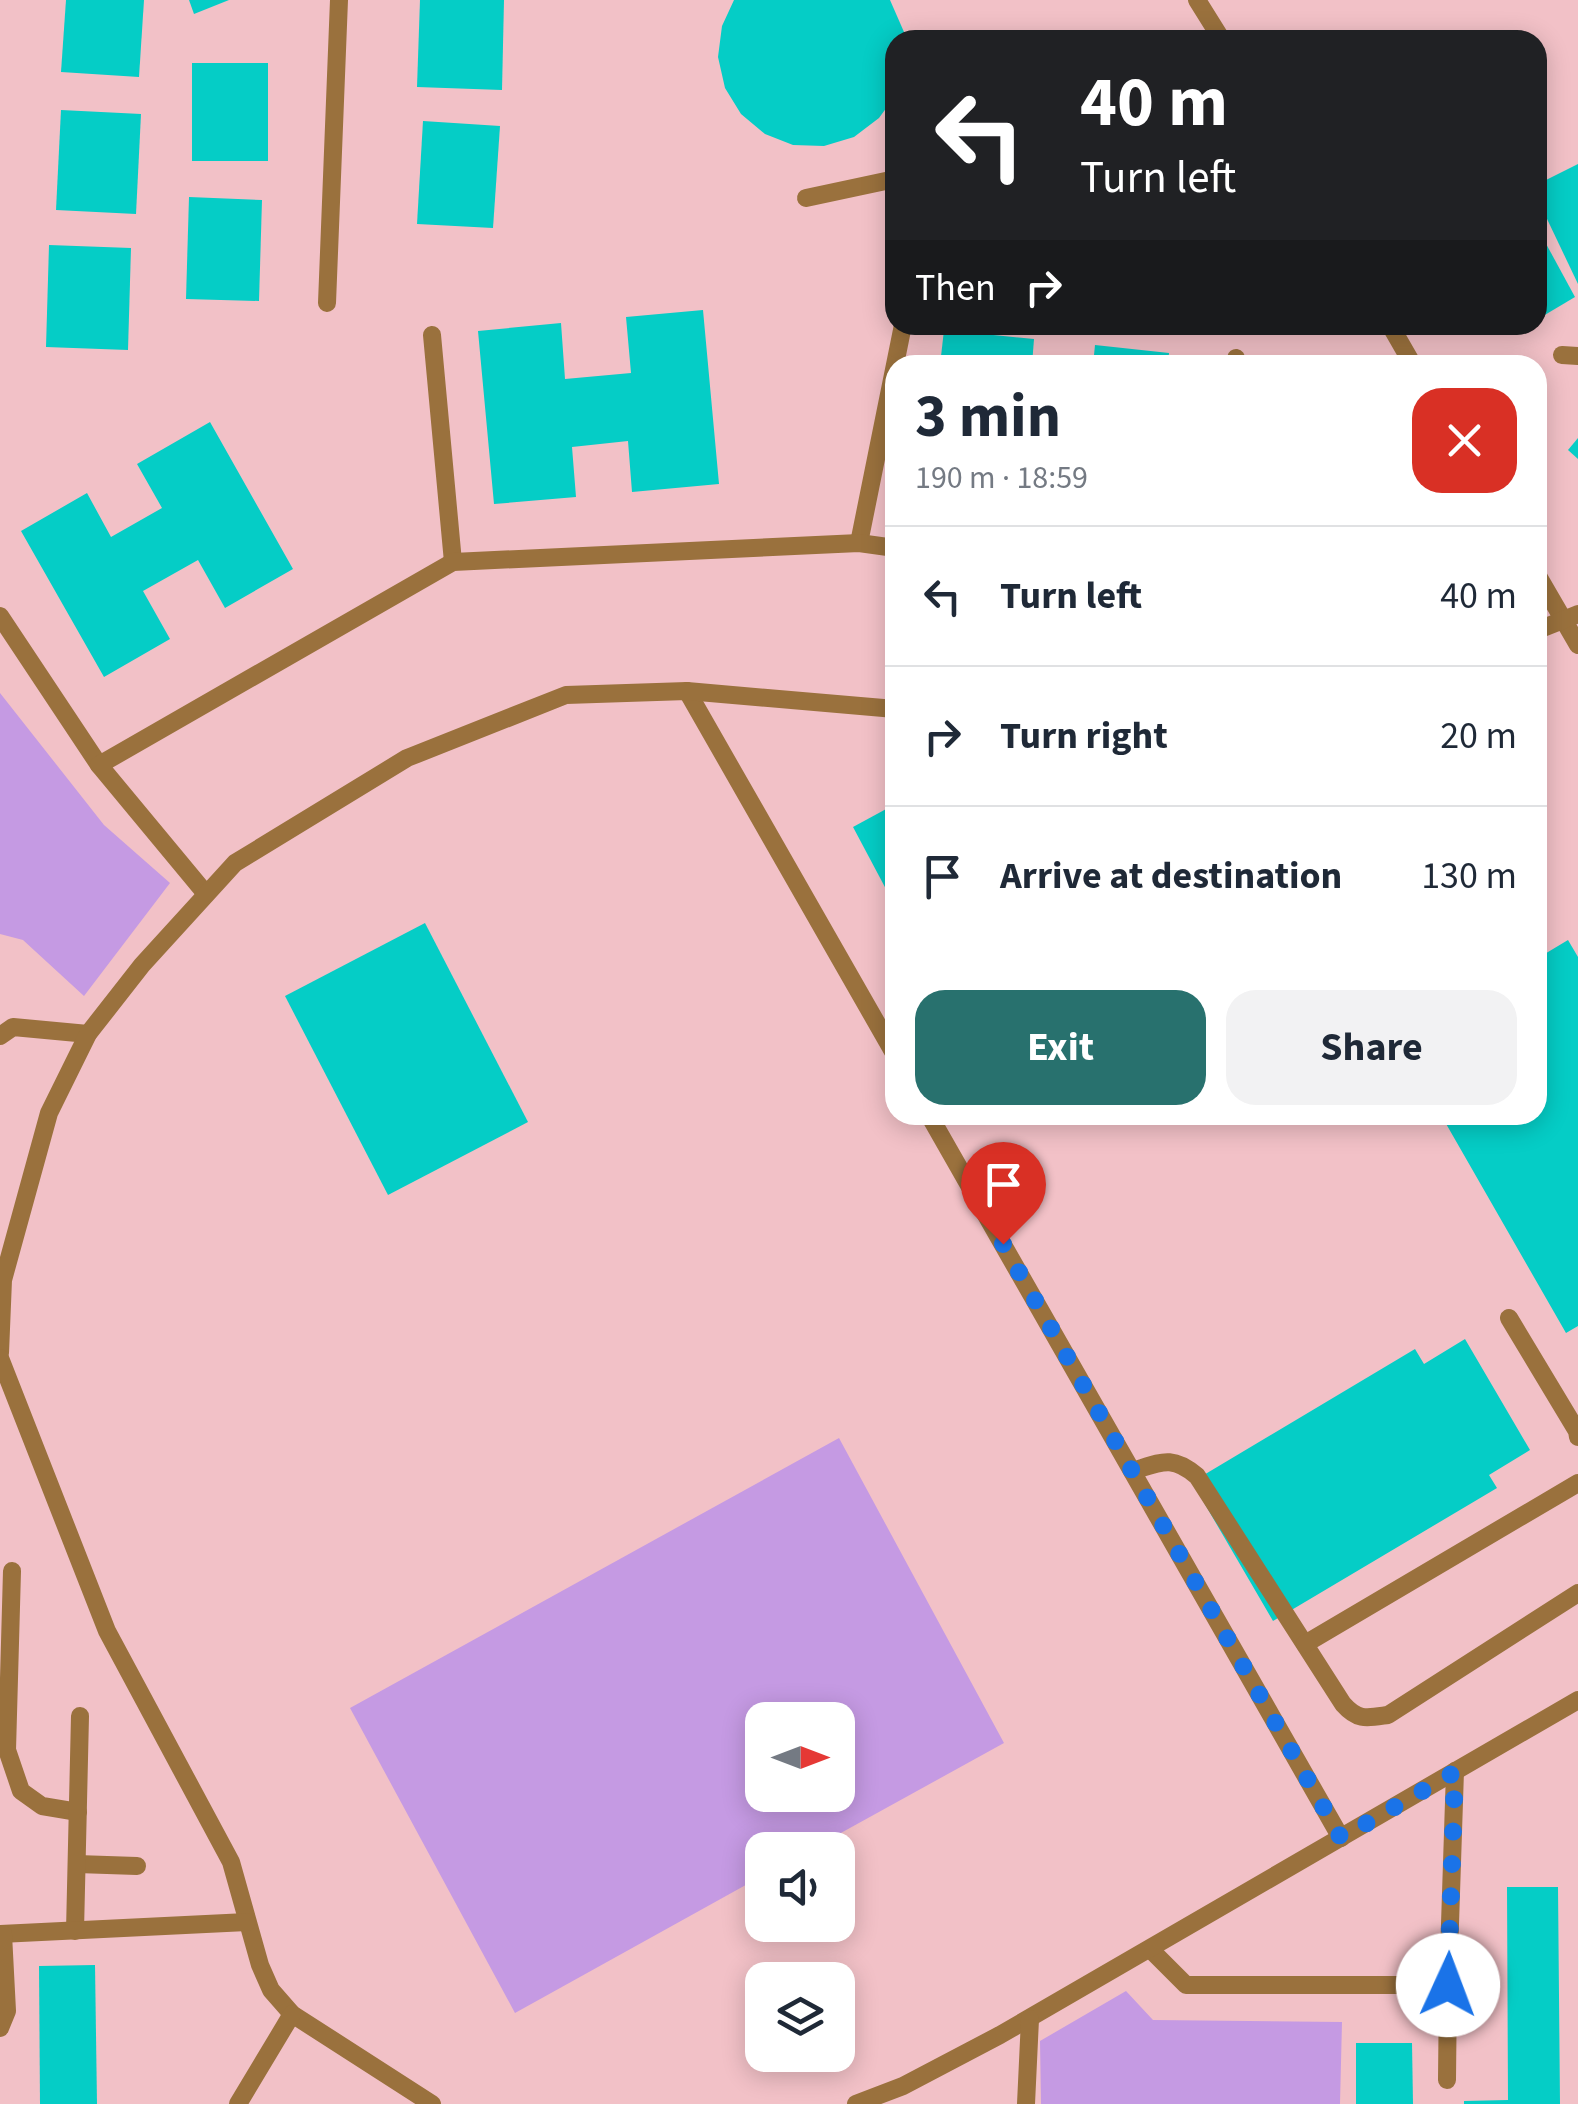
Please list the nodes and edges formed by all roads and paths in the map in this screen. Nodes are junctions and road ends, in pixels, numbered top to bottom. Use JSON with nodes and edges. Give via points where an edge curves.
{"nodes":[{"id":1,"x":339,"y":0,"type":"edge"},
{"id":2,"x":1197,"y":0,"type":"edge"},
{"id":3,"x":1216,"y":30,"type":"edge"},
{"id":4,"x":885,"y":180,"type":"edge"},
{"id":5,"x":806,"y":198,"type":"dead end"},
{"id":6,"x":327,"y":303,"type":"dead end"},
{"id":7,"x":432,"y":335,"type":"dead end"},
{"id":8,"x":885,"y":414,"type":"edge"},
{"id":9,"x":859,"y":543,"type":"junction"},
{"id":10,"x":885,"y":547,"type":"edge"},
{"id":11,"x":453,"y":562,"type":"junction"},
{"id":12,"x":1547,"y":587,"type":"edge"},
{"id":13,"x":0,"y":616,"type":"edge"},
{"id":14,"x":1571,"y":617,"type":"edge"},
{"id":15,"x":1547,"y":626,"type":"edge"},
{"id":16,"x":1578,"y":645,"type":"edge"},
{"id":17,"x":687,"y":691,"type":"junction"},
{"id":18,"x":885,"y":708,"type":"edge"},
{"id":19,"x":99,"y":765,"type":"junction"},
{"id":20,"x":206,"y":894,"type":"junction"},
{"id":21,"x":885,"y":1024,"type":"edge"},
{"id":22,"x":88,"y":1034,"type":"junction"},
{"id":23,"x":0,"y":1036,"type":"edge"},
{"id":24,"x":935,"y":1125,"type":"edge"},
{"id":25,"x":1508,"y":1318,"type":"dead end"},
{"id":26,"x":0,"y":1355,"type":"edge"},
{"id":27,"x":1578,"y":1437,"type":"edge"},
{"id":28,"x":1132,"y":1471,"type":"junction"},
{"id":29,"x":1578,"y":1483,"type":"edge"},
{"id":30,"x":12,"y":1571,"type":"dead end"},
{"id":31,"x":1578,"y":1592,"type":"edge"},
{"id":32,"x":1305,"y":1644,"type":"junction"},
{"id":33,"x":1578,"y":1700,"type":"edge"},
{"id":34,"x":80,"y":1716,"type":"dead end"},
{"id":35,"x":1455,"y":1772,"type":"junction"},
{"id":36,"x":78,"y":1812,"type":"junction"},
{"id":37,"x":1341,"y":1838,"type":"junction"},
{"id":38,"x":77,"y":1864,"type":"junction"},
{"id":39,"x":137,"y":1866,"type":"dead end"},
{"id":40,"x":247,"y":1922,"type":"junction"},
{"id":41,"x":75,"y":1931,"type":"junction"},
{"id":42,"x":1,"y":1934,"type":"edge"},
{"id":43,"x":1150,"y":1949,"type":"junction"},
{"id":44,"x":1448,"y":1985,"type":"junction"},
{"id":45,"x":292,"y":2014,"type":"junction"},
{"id":46,"x":1030,"y":2018,"type":"junction"},
{"id":47,"x":0,"y":2028,"type":"edge"},
{"id":48,"x":1447,"y":2080,"type":"dead end"},
{"id":49,"x":238,"y":2104,"type":"edge"},
{"id":50,"x":432,"y":2104,"type":"edge"},
{"id":51,"x":856,"y":2104,"type":"edge"},
{"id":52,"x":1026,"y":2104,"type":"edge"}],
"edges":[{"from":1,"to":6,"type":"lane"},
{"from":2,"to":3,"type":"lane"},
{"from":4,"to":5,"type":"lane"},
{"from":7,"to":11,"type":"lane"},
{"from":8,"to":9,"type":"lane"},
{"from":9,"to":10,"type":"lane"},
{"from":9,"to":11,"type":"lane"},
{"from":11,"to":19,"type":"lane"},
{"from":12,"to":14,"type":"lane"},
{"from":13,"to":19,"type":"lane"},
{"from":14,"to":15,"type":"lane"},
{"from":14,"to":16,"type":"lane"},
{"from":17,"to":18,"type":"lane"},
{"from":17,"to":20,"type":"lane","via":[[566,696],[407,758],[235,862]]},
{"from":17,"to":21,"type":"lane"},
{"from":19,"to":20,"type":"lane"},
{"from":20,"to":22,"type":"lane"},
{"from":22,"to":23,"type":"lane","via":[[13,1027]]},
{"from":22,"to":26,"type":"lane","via":[[50,1113],[14,1243],[4,1280]]},
{"from":24,"to":28,"type":"lane"},
{"from":25,"to":27,"type":"lane"},
{"from":26,"to":40,"type":"lane","via":[[108,1632],[230,1862]]},
{"from":28,"to":32,"type":"lane","via":[[1182,1463],[1197,1476]]},
{"from":28,"to":37,"type":"lane"},
{"from":29,"to":32,"type":"lane"},
{"from":30,"to":36,"type":"lane","via":[[7,1750],[21,1791],[42,1806]]},
{"from":31,"to":32,"type":"lane","via":[[1388,1715],[1353,1715]]},
{"from":33,"to":35,"type":"lane"},
{"from":34,"to":36,"type":"lane"},
{"from":35,"to":37,"type":"lane"},
{"from":35,"to":44,"type":"lane"},
{"from":36,"to":38,"type":"lane"},
{"from":37,"to":43,"type":"lane"},
{"from":38,"to":39,"type":"lane"},
{"from":38,"to":41,"type":"lane"},
{"from":40,"to":41,"type":"lane"},
{"from":40,"to":45,"type":"lane","via":[[271,1990]]},
{"from":41,"to":42,"type":"lane"},
{"from":42,"to":47,"type":"lane","via":[[7,2011]]},
{"from":43,"to":44,"type":"lane","via":[[1186,1985]]},
{"from":43,"to":46,"type":"lane"},
{"from":44,"to":48,"type":"lane"},
{"from":45,"to":49,"type":"lane"},
{"from":45,"to":50,"type":"lane"},
{"from":46,"to":51,"type":"lane"},
{"from":46,"to":52,"type":"lane"}]}
